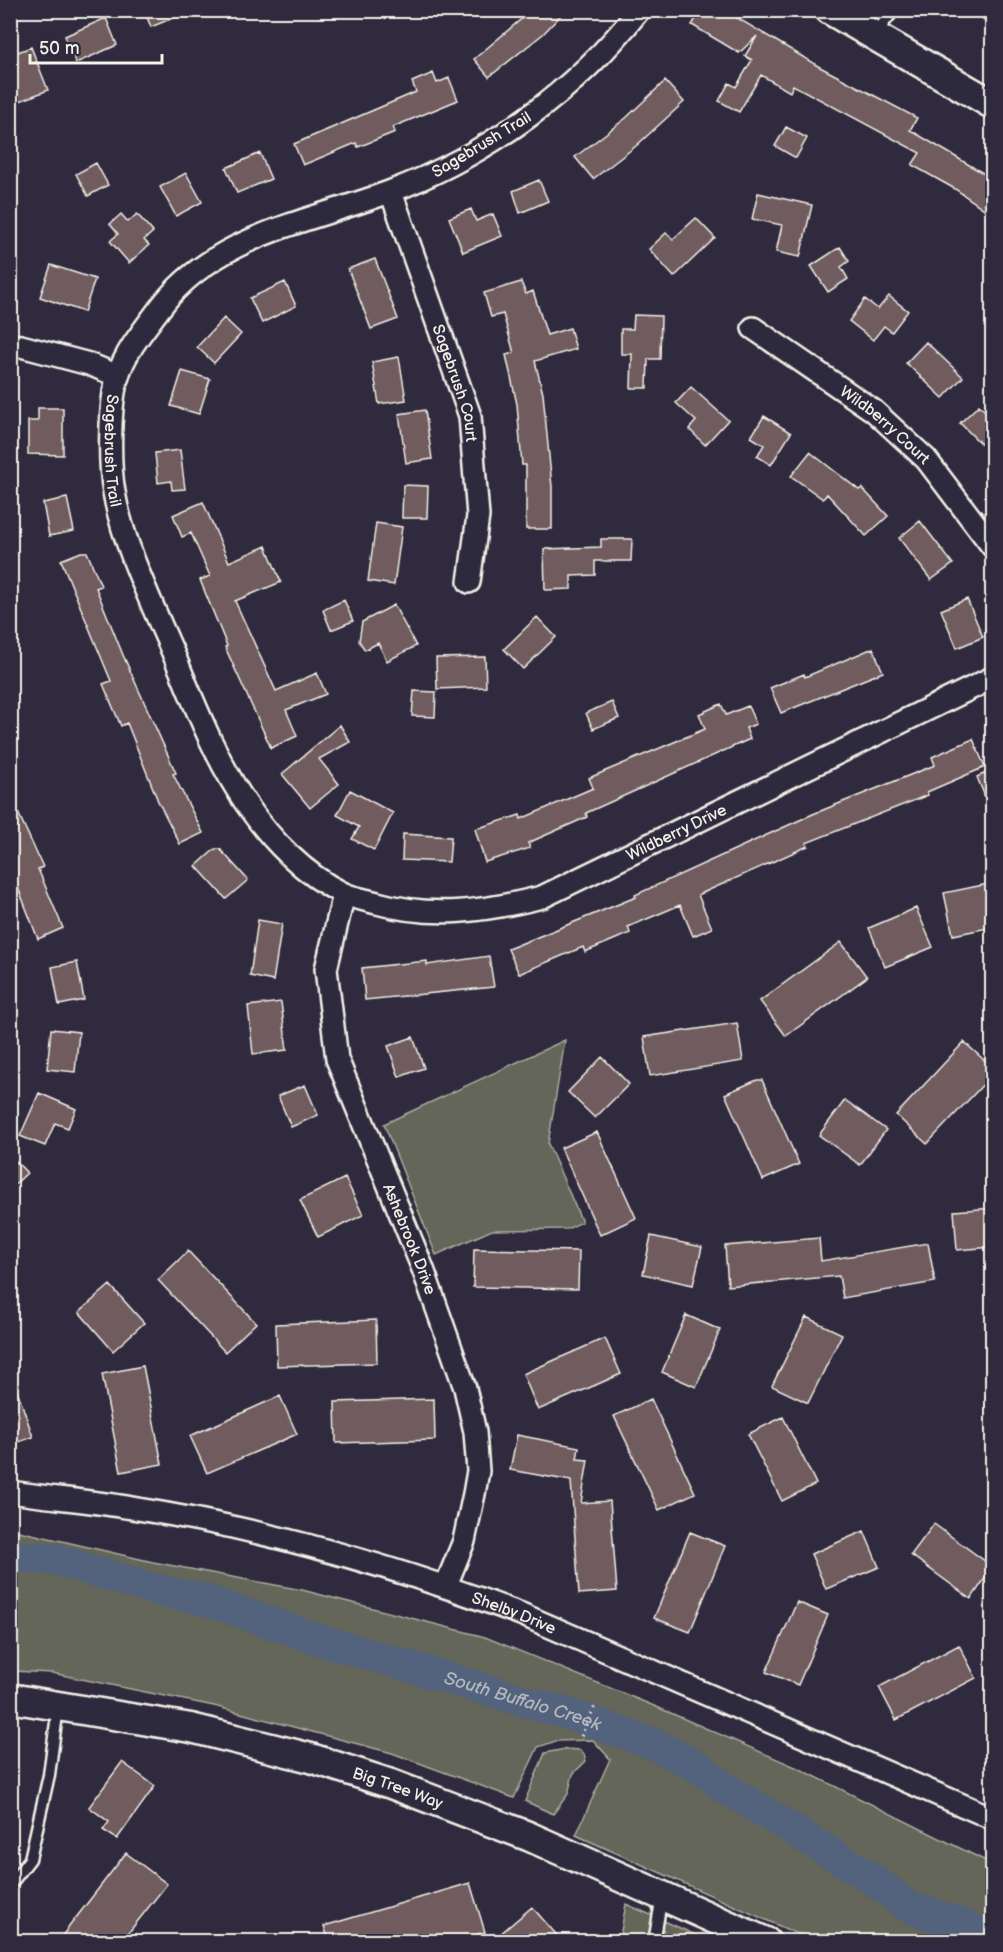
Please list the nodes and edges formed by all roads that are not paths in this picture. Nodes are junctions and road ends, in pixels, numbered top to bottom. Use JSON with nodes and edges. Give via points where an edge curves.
{"nodes":[{"id":1,"x":639,"y":10,"type":"edge"},
{"id":2,"x":830,"y":10,"type":"edge"},
{"id":3,"x":894,"y":10,"type":"edge"},
{"id":4,"x":982,"y":10,"type":"edge"},
{"id":5,"x":993,"y":17,"type":"edge"},
{"id":6,"x":874,"y":35,"type":"junction"},
{"id":7,"x":993,"y":104,"type":"edge"},
{"id":8,"x":391,"y":192,"type":"junction"},
{"id":9,"x":753,"y":328,"type":"dead end"},
{"id":10,"x":10,"y":345,"type":"edge"},
{"id":11,"x":118,"y":376,"type":"junction"},
{"id":12,"x":993,"y":546,"type":"edge"},
{"id":13,"x":469,"y":582,"type":"dead end"},
{"id":14,"x":993,"y":678,"type":"edge"},
{"id":15,"x":344,"y":894,"type":"junction"},
{"id":16,"x":10,"y":1492,"type":"edge"},
{"id":17,"x":446,"y":1586,"type":"junction"},
{"id":18,"x":10,"y":1698,"type":"edge"},
{"id":19,"x":59,"y":1704,"type":"junction"},
{"id":20,"x":991,"y":1812,"type":"edge"},
{"id":21,"x":10,"y":1885,"type":"edge"},
{"id":22,"x":662,"y":1896,"type":"junction"},
{"id":23,"x":654,"y":1941,"type":"edge"},
{"id":24,"x":766,"y":1941,"type":"edge"}],
"edges":[{"from":1,"to":8,"type":"street","name":"Sagebrush Trail","via":[[617,39],[576,79],[532,114],[430,175]]},
{"from":2,"to":6,"type":"main road"},
{"from":3,"to":6,"type":"lane"},
{"from":4,"to":5,"type":"lane"},
{"from":6,"to":7,"type":"main road"},
{"from":8,"to":11,"type":"street","name":"Sagebrush Trail","via":[[247,240],[205,264],[162,304]]},
{"from":8,"to":13,"type":"street","name":"Sagebrush Court","via":[[470,416],[477,516]]},
{"from":9,"to":12,"type":"street","name":"Wildberry Court","via":[[874,411],[926,459]]},
{"from":10,"to":11,"type":"street","via":[[89,364]]},
{"from":11,"to":15,"type":"street","name":"Sagebrush Trail","via":[[111,421],[114,490],[153,606],[218,758],[247,806],[273,838],[306,870]]},
{"from":14,"to":15,"type":"street","name":"Wildberry Drive","via":[[542,897],[491,909],[444,913],[394,908]]},
{"from":15,"to":17,"type":"street","name":"Ashebrook Drive","via":[[326,969],[337,1059],[423,1269],[465,1388],[475,1432],[478,1471],[474,1494],[464,1540]]},
{"from":16,"to":17,"type":"street","name":"Shelby Drive","via":[[206,1522],[338,1554]]},
{"from":17,"to":20,"type":"street","name":"Shelby Drive"},
{"from":18,"to":19,"type":"main road","name":"Big Tree Way"},
{"from":19,"to":21,"type":"lane","via":[[50,1775],[30,1859]]},
{"from":19,"to":22,"type":"main road","name":"Big Tree Way","via":[[191,1728],[321,1761],[467,1811]]},
{"from":22,"to":23,"type":"lane"},
{"from":22,"to":24,"type":"main road","name":"Big Tree Way"}]}
